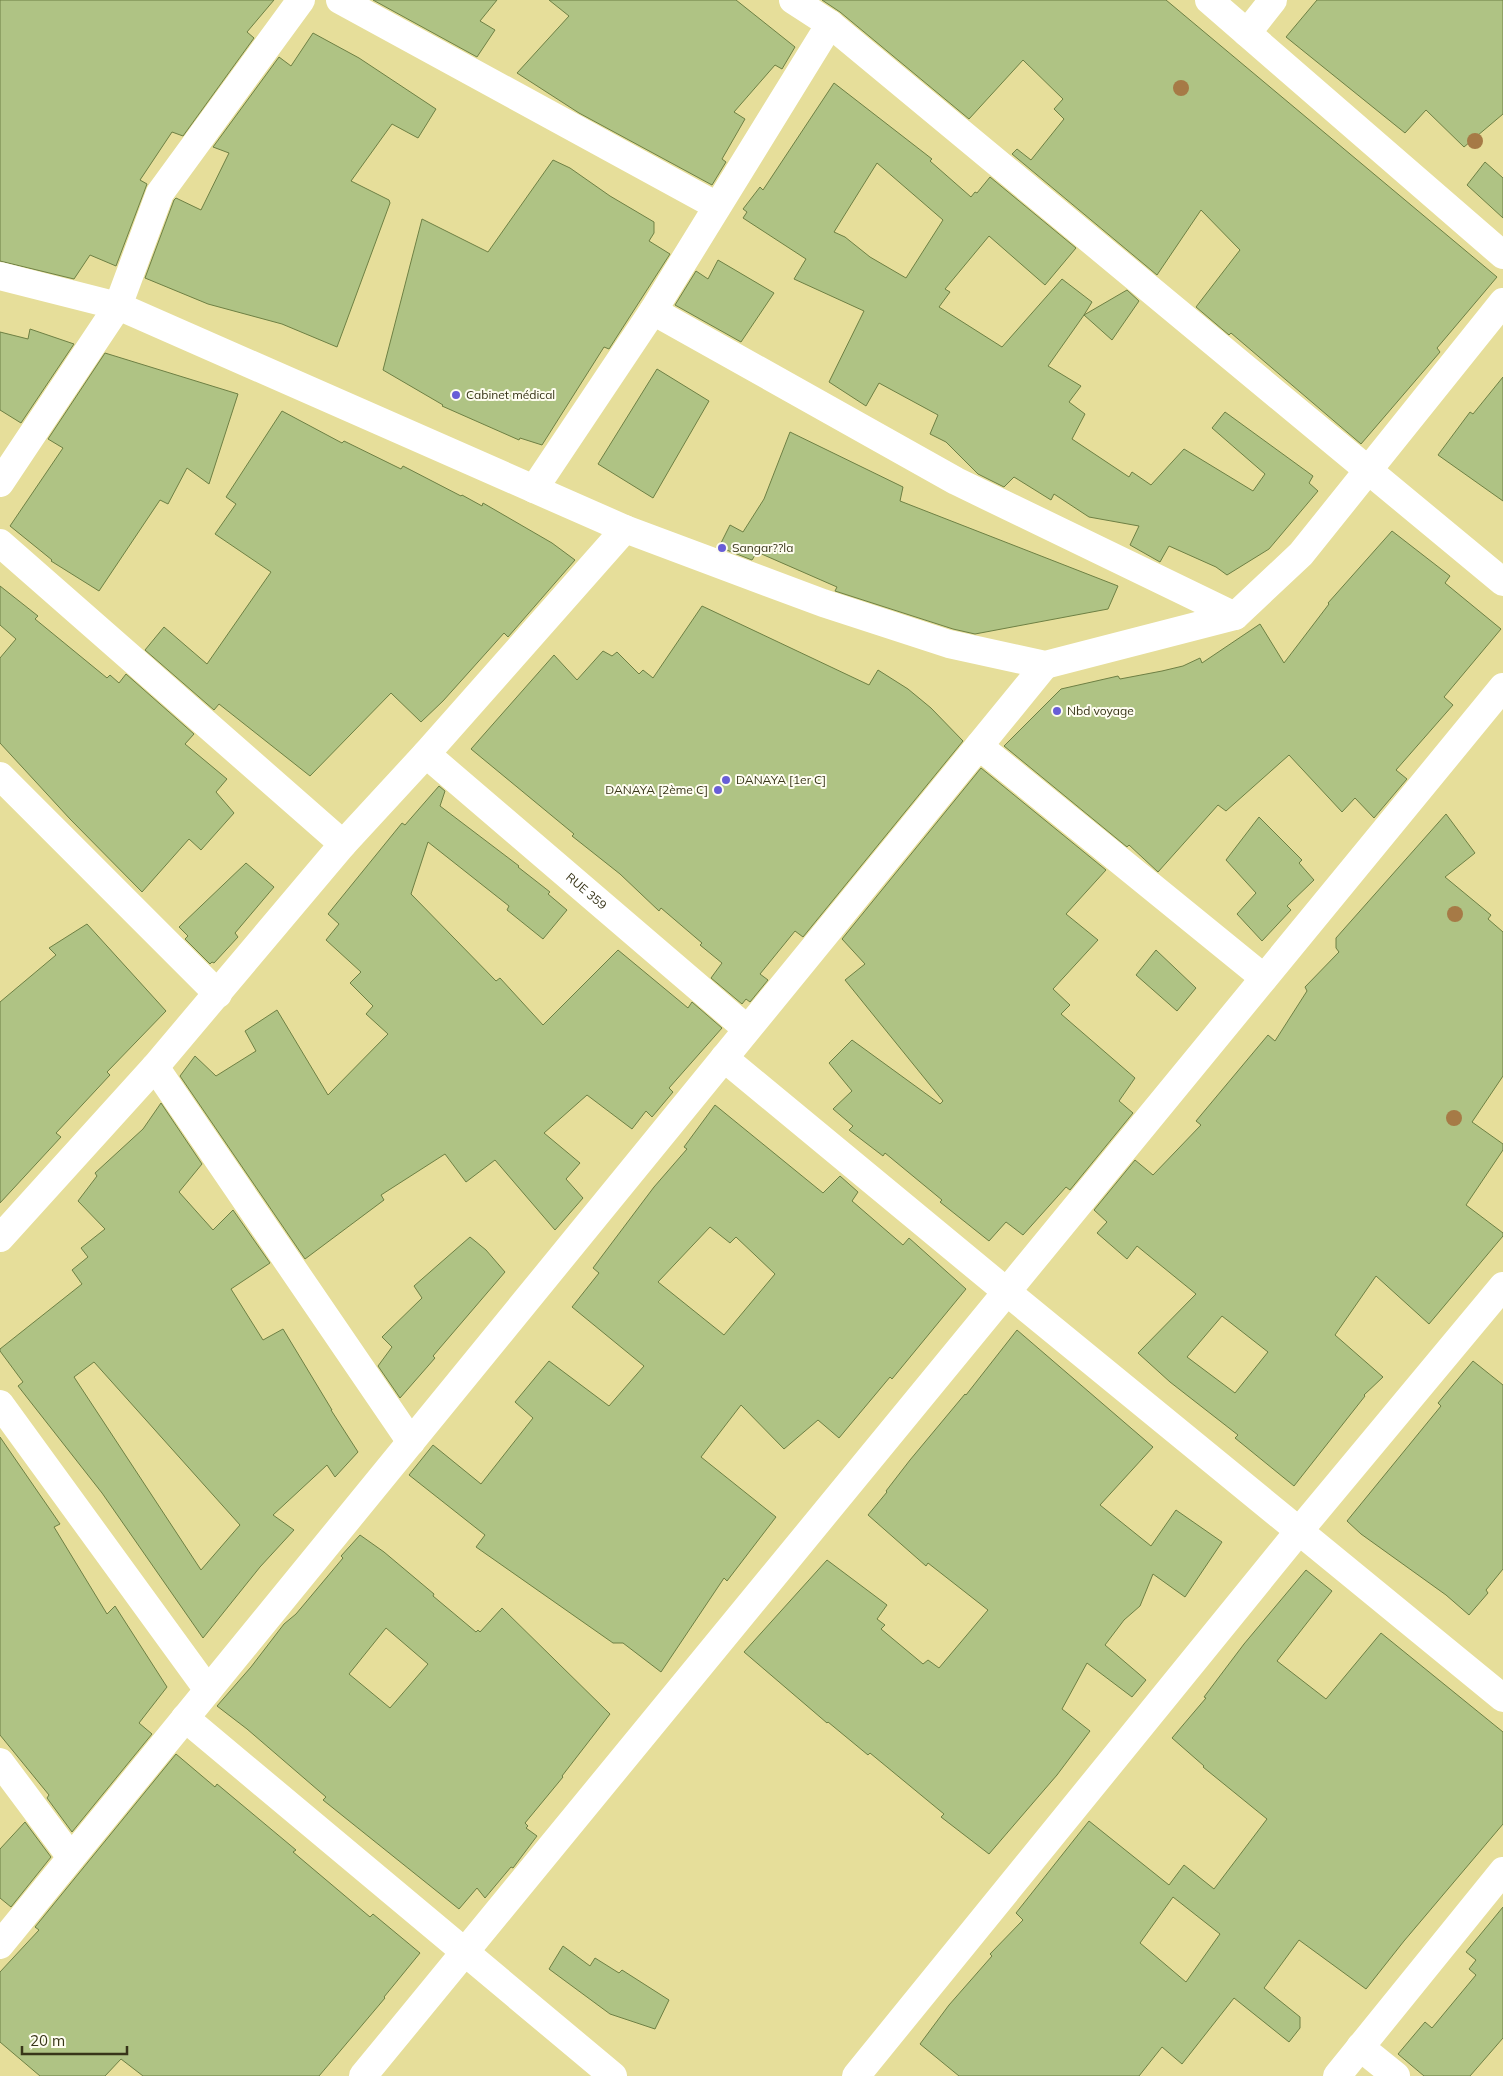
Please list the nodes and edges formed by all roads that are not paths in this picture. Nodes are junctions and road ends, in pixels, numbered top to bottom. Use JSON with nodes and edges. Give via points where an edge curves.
{"nodes":[{"id":1,"x":301,"y":0,"type":"edge"},
{"id":2,"x":340,"y":0,"type":"edge"},
{"id":3,"x":793,"y":0,"type":"edge"},
{"id":4,"x":1209,"y":0,"type":"edge"},
{"id":5,"x":1273,"y":0,"type":"edge"},
{"id":6,"x":830,"y":24,"type":"junction"},
{"id":7,"x":1247,"y":33,"type":"junction"},
{"id":8,"x":717,"y":206,"type":"junction"},
{"id":9,"x":1503,"y":255,"type":"edge"},
{"id":10,"x":0,"y":276,"type":"edge"},
{"id":11,"x":1503,"y":302,"type":"edge"},
{"id":12,"x":118,"y":306,"type":"junction"},
{"id":13,"x":653,"y":311,"type":"junction"},
{"id":14,"x":1368,"y":471,"type":"junction"},
{"id":15,"x":0,"y":483,"type":"edge"},
{"id":16,"x":534,"y":488,"type":"junction"},
{"id":17,"x":625,"y":529,"type":"junction"},
{"id":18,"x":0,"y":543,"type":"edge"},
{"id":19,"x":1503,"y":582,"type":"edge"},
{"id":20,"x":1235,"y":616,"type":"junction"},
{"id":21,"x":1045,"y":664,"type":"junction"},
{"id":22,"x":1503,"y":687,"type":"edge"},
{"id":23,"x":978,"y":746,"type":"junction"},
{"id":24,"x":426,"y":754,"type":"junction"},
{"id":25,"x":0,"y":776,"type":"edge"},
{"id":26,"x":343,"y":844,"type":"junction"},
{"id":27,"x":1264,"y":978,"type":"junction"},
{"id":28,"x":218,"y":994,"type":"junction"},
{"id":29,"x":747,"y":1029,"type":"junction"},
{"id":30,"x":724,"y":1058,"type":"junction"},
{"id":31,"x":155,"y":1067,"type":"junction"},
{"id":32,"x":0,"y":1238,"type":"edge"},
{"id":33,"x":1503,"y":1286,"type":"edge"},
{"id":34,"x":1007,"y":1292,"type":"junction"},
{"id":35,"x":0,"y":1404,"type":"edge"},
{"id":36,"x":410,"y":1442,"type":"junction"},
{"id":37,"x":1299,"y":1531,"type":"junction"},
{"id":38,"x":208,"y":1690,"type":"junction"},
{"id":39,"x":1503,"y":1698,"type":"edge"},
{"id":40,"x":185,"y":1718,"type":"junction"},
{"id":41,"x":0,"y":1762,"type":"edge"},
{"id":42,"x":70,"y":1856,"type":"junction"},
{"id":43,"x":1503,"y":1871,"type":"edge"},
{"id":44,"x":0,"y":1945,"type":"edge"},
{"id":45,"x":464,"y":1953,"type":"junction"},
{"id":46,"x":1360,"y":2047,"type":"junction"},
{"id":47,"x":363,"y":2076,"type":"edge"},
{"id":48,"x":613,"y":2076,"type":"edge"},
{"id":49,"x":856,"y":2076,"type":"edge"},
{"id":50,"x":1336,"y":2076,"type":"edge"},
{"id":51,"x":1396,"y":2076,"type":"edge"}],
"edges":[{"from":1,"to":12,"type":"street","via":[[160,193]]},
{"from":2,"to":8,"type":"street"},
{"from":3,"to":6,"type":"street"},
{"from":4,"to":7,"type":"street"},
{"from":5,"to":7,"type":"street"},
{"from":6,"to":8,"type":"street"},
{"from":6,"to":14,"type":"street"},
{"from":7,"to":9,"type":"street"},
{"from":8,"to":13,"type":"street"},
{"from":10,"to":12,"type":"street"},
{"from":11,"to":14,"type":"street"},
{"from":12,"to":15,"type":"street"},
{"from":12,"to":16,"type":"street"},
{"from":13,"to":16,"type":"street"},
{"from":13,"to":20,"type":"street","via":[[956,481]]},
{"from":14,"to":19,"type":"street"},
{"from":14,"to":20,"type":"street","via":[[1302,554]]},
{"from":16,"to":17,"type":"street"},
{"from":17,"to":21,"type":"street","via":[[822,603],[940,641]]},
{"from":17,"to":24,"type":"street"},
{"from":18,"to":26,"type":"street"},
{"from":20,"to":21,"type":"street"},
{"from":21,"to":23,"type":"street"},
{"from":22,"to":27,"type":"street"},
{"from":23,"to":27,"type":"street"},
{"from":23,"to":29,"type":"street"},
{"from":24,"to":26,"type":"street"},
{"from":24,"to":29,"type":"street","name":"RUE 359"},
{"from":25,"to":28,"type":"street"},
{"from":26,"to":28,"type":"street"},
{"from":27,"to":34,"type":"street"},
{"from":28,"to":31,"type":"street"},
{"from":29,"to":30,"type":"street"},
{"from":30,"to":34,"type":"street"},
{"from":30,"to":36,"type":"street"},
{"from":31,"to":32,"type":"street"},
{"from":31,"to":36,"type":"street"},
{"from":33,"to":37,"type":"street"},
{"from":34,"to":37,"type":"street"},
{"from":34,"to":45,"type":"street"},
{"from":35,"to":38,"type":"street"},
{"from":36,"to":38,"type":"street"},
{"from":37,"to":39,"type":"street"},
{"from":37,"to":49,"type":"street"},
{"from":38,"to":40,"type":"street"},
{"from":40,"to":42,"type":"street"},
{"from":40,"to":45,"type":"street"},
{"from":41,"to":42,"type":"street"},
{"from":42,"to":44,"type":"street"},
{"from":43,"to":46,"type":"street"},
{"from":45,"to":47,"type":"street"},
{"from":45,"to":48,"type":"street"},
{"from":46,"to":50,"type":"street"},
{"from":46,"to":51,"type":"street"}]}
